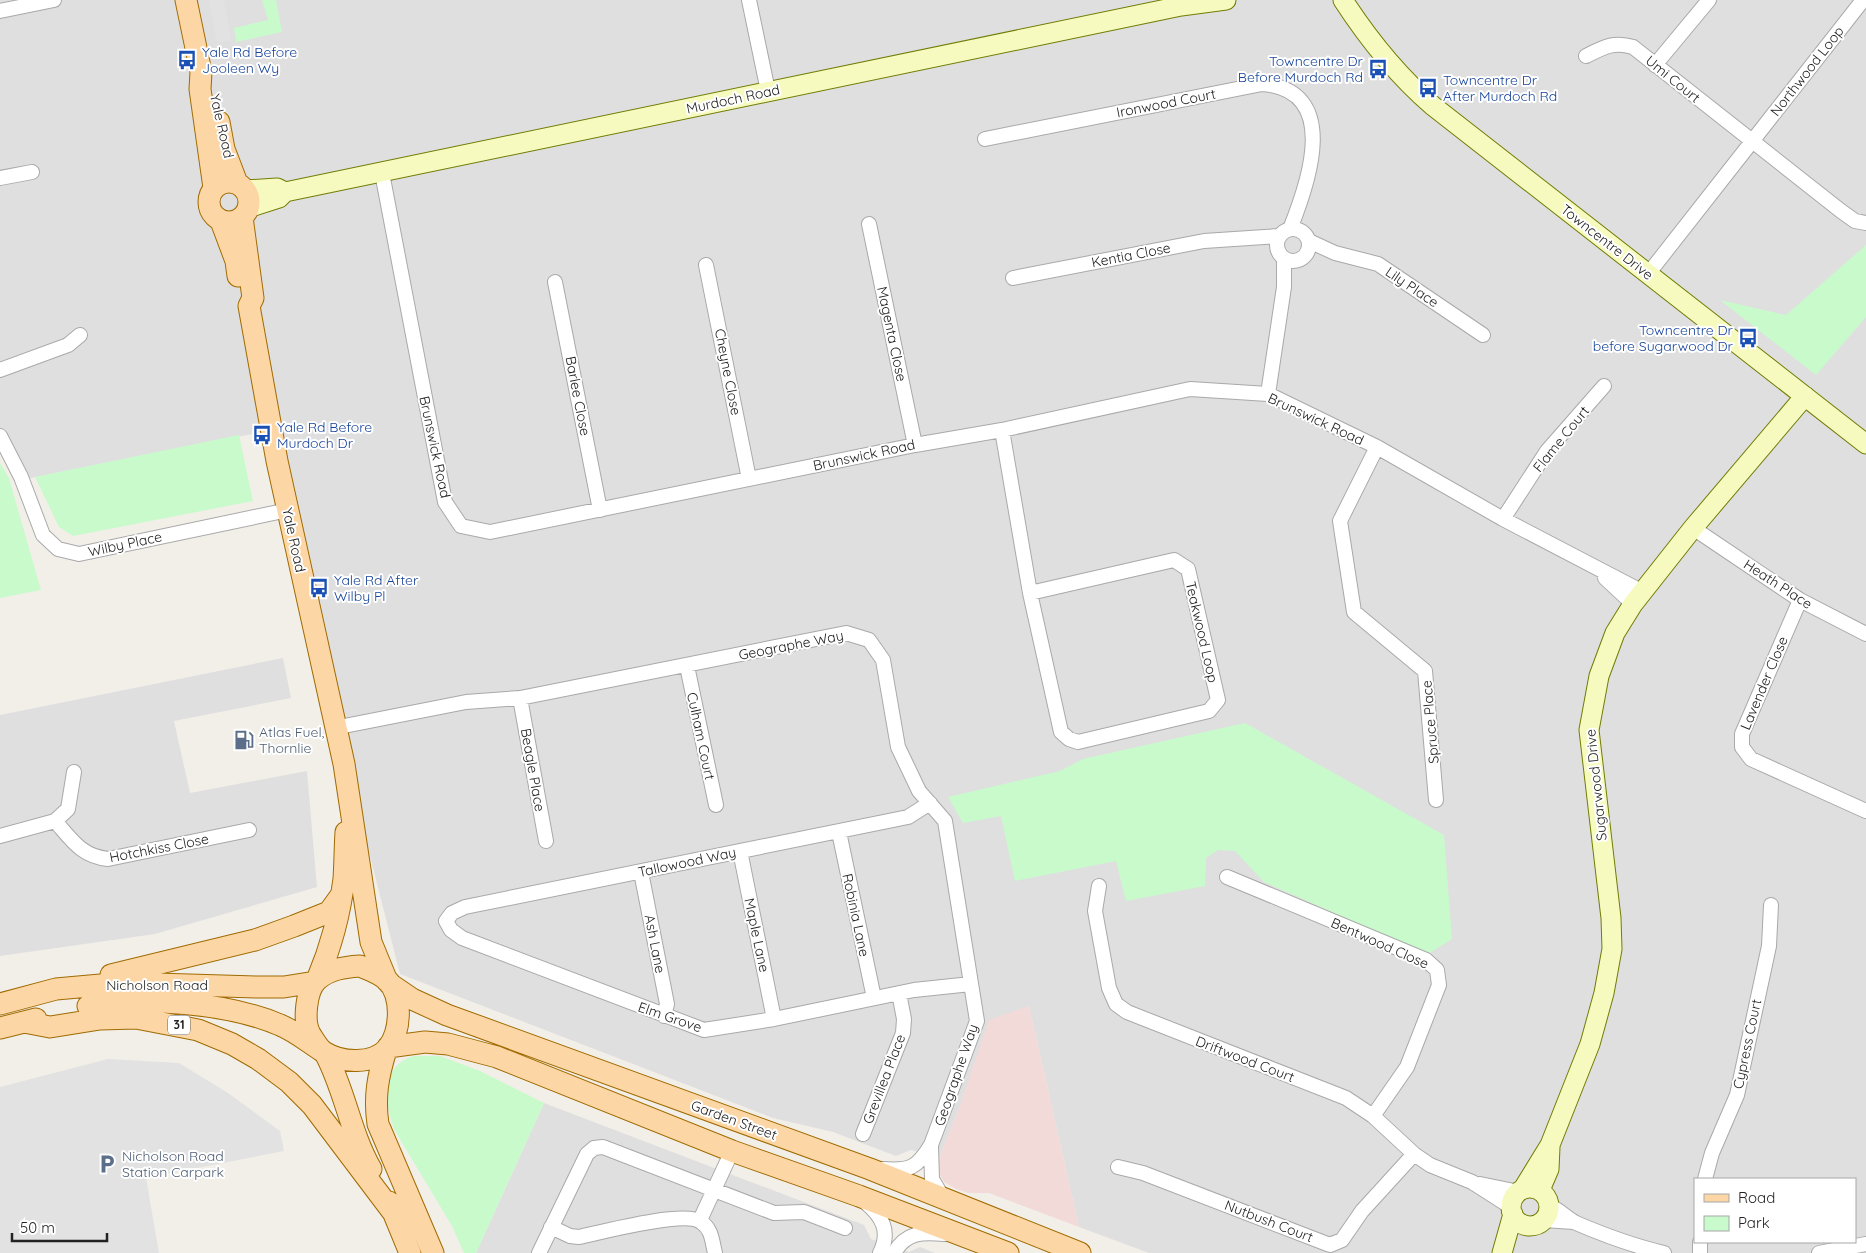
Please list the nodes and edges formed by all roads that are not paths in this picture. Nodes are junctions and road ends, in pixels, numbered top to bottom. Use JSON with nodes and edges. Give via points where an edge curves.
{"nodes":[{"id":1,"x":54,"y":0,"type":"edge"},
{"id":2,"x":186,"y":0,"type":"edge"},
{"id":3,"x":749,"y":0,"type":"edge"},
{"id":4,"x":1199,"y":0,"type":"edge"},
{"id":5,"x":1226,"y":0,"type":"edge"},
{"id":6,"x":1343,"y":0,"type":"edge"},
{"id":7,"x":1358,"y":0,"type":"edge"},
{"id":8,"x":1709,"y":0,"type":"edge"},
{"id":9,"x":1863,"y":0,"type":"edge"},
{"id":10,"x":1181,"y":6,"type":"junction"},
{"id":11,"x":0,"y":11,"type":"edge"},
{"id":12,"x":1361,"y":26,"type":"junction"},
{"id":13,"x":1586,"y":56,"type":"dead end"},
{"id":14,"x":1656,"y":65,"type":"junction"},
{"id":15,"x":202,"y":72,"type":"junction"},
{"id":16,"x":768,"y":91,"type":"junction"},
{"id":17,"x":985,"y":139,"type":"dead end"},
{"id":18,"x":1752,"y":142,"type":"junction"},
{"id":19,"x":32,"y":172,"type":"dead end"},
{"id":20,"x":382,"y":173,"type":"junction"},
{"id":21,"x":0,"y":178,"type":"edge"},
{"id":22,"x":214,"y":188,"type":"junction"},
{"id":23,"x":243,"y":199,"type":"junction"},
{"id":24,"x":221,"y":221,"type":"junction"},
{"id":25,"x":1866,"y":222,"type":"edge"},
{"id":26,"x":869,"y":224,"type":"dead end"},
{"id":27,"x":1250,"y":238,"type":"junction"},
{"id":28,"x":1298,"y":242,"type":"junction"},
{"id":29,"x":1281,"y":255,"type":"junction"},
{"id":30,"x":706,"y":264,"type":"dead end"},
{"id":31,"x":1648,"y":274,"type":"junction"},
{"id":32,"x":1013,"y":278,"type":"dead end"},
{"id":33,"x":555,"y":282,"type":"dead end"},
{"id":34,"x":1284,"y":287,"type":"junction"},
{"id":35,"x":249,"y":306,"type":"junction"},
{"id":36,"x":80,"y":335,"type":"dead end"},
{"id":37,"x":1483,"y":336,"type":"dead end"},
{"id":38,"x":0,"y":370,"type":"edge"},
{"id":39,"x":1604,"y":386,"type":"dead end"},
{"id":40,"x":1268,"y":394,"type":"junction"},
{"id":41,"x":1805,"y":396,"type":"junction"},
{"id":42,"x":1002,"y":430,"type":"junction"},
{"id":43,"x":0,"y":436,"type":"edge"},
{"id":44,"x":915,"y":444,"type":"junction"},
{"id":45,"x":1866,"y":444,"type":"edge"},
{"id":46,"x":1377,"y":447,"type":"junction"},
{"id":47,"x":749,"y":479,"type":"junction"},
{"id":48,"x":288,"y":510,"type":"junction"},
{"id":49,"x":600,"y":510,"type":"junction"},
{"id":50,"x":1504,"y":519,"type":"junction"},
{"id":51,"x":1693,"y":528,"type":"junction"},
{"id":52,"x":1030,"y":593,"type":"junction"},
{"id":53,"x":1638,"y":598,"type":"junction"},
{"id":54,"x":1800,"y":600,"type":"junction"},
{"id":55,"x":1866,"y":634,"type":"edge"},
{"id":56,"x":687,"y":666,"type":"junction"},
{"id":57,"x":520,"y":698,"type":"junction"},
{"id":58,"x":334,"y":728,"type":"junction"},
{"id":59,"x":74,"y":772,"type":"dead end"},
{"id":60,"x":1436,"y":800,"type":"dead end"},
{"id":61,"x":350,"y":802,"type":"junction"},
{"id":62,"x":930,"y":804,"type":"junction"},
{"id":63,"x":716,"y":806,"type":"dead end"},
{"id":64,"x":1866,"y":811,"type":"edge"},
{"id":65,"x":54,"y":821,"type":"junction"},
{"id":66,"x":249,"y":830,"type":"dead end"},
{"id":67,"x":839,"y":832,"type":"junction"},
{"id":68,"x":0,"y":836,"type":"edge"},
{"id":69,"x":546,"y":841,"type":"dead end"},
{"id":70,"x":740,"y":851,"type":"junction"},
{"id":71,"x":640,"y":872,"type":"junction"},
{"id":72,"x":1228,"y":877,"type":"dead end"},
{"id":73,"x":1099,"y":886,"type":"dead end"},
{"id":74,"x":342,"y":894,"type":"junction"},
{"id":75,"x":1771,"y":905,"type":"dead end"},
{"id":76,"x":446,"y":921,"type":"joint"},
{"id":77,"x":316,"y":981,"type":"junction"},
{"id":78,"x":389,"y":982,"type":"junction"},
{"id":79,"x":971,"y":984,"type":"junction"},
{"id":80,"x":56,"y":989,"type":"junction"},
{"id":81,"x":899,"y":993,"type":"junction"},
{"id":82,"x":874,"y":998,"type":"junction"},
{"id":83,"x":0,"y":1004,"type":"edge"},
{"id":84,"x":664,"y":1016,"type":"junction"},
{"id":85,"x":774,"y":1019,"type":"junction"},
{"id":86,"x":24,"y":1022,"type":"junction"},
{"id":87,"x":0,"y":1028,"type":"edge"},
{"id":88,"x":387,"y":1049,"type":"junction"},
{"id":89,"x":324,"y":1052,"type":"junction"},
{"id":90,"x":610,"y":1074,"type":"junction"},
{"id":91,"x":1373,"y":1116,"type":"junction"},
{"id":92,"x":863,"y":1134,"type":"dead end"},
{"id":93,"x":706,"y":1140,"type":"junction"},
{"id":94,"x":931,"y":1145,"type":"junction"},
{"id":95,"x":732,"y":1151,"type":"junction"},
{"id":96,"x":1414,"y":1154,"type":"junction"},
{"id":97,"x":1118,"y":1167,"type":"dead end"},
{"id":98,"x":870,"y":1168,"type":"junction"},
{"id":99,"x":1705,"y":1178,"type":"edge"},
{"id":100,"x":714,"y":1190,"type":"junction"},
{"id":101,"x":859,"y":1196,"type":"junction"},
{"id":102,"x":943,"y":1198,"type":"junction"},
{"id":103,"x":1521,"y":1198,"type":"junction"},
{"id":104,"x":413,"y":1202,"type":"junction"},
{"id":105,"x":395,"y":1215,"type":"junction"},
{"id":106,"x":1542,"y":1217,"type":"junction"},
{"id":107,"x":700,"y":1220,"type":"junction"},
{"id":108,"x":551,"y":1227,"type":"junction"},
{"id":109,"x":845,"y":1228,"type":"dead end"},
{"id":110,"x":955,"y":1232,"type":"junction"},
{"id":111,"x":1866,"y":1244,"type":"edge"},
{"id":112,"x":1643,"y":1251,"type":"edge"},
{"id":113,"x":410,"y":1253,"type":"edge"},
{"id":114,"x":433,"y":1253,"type":"edge"},
{"id":115,"x":442,"y":1253,"type":"edge"},
{"id":116,"x":539,"y":1253,"type":"edge"},
{"id":117,"x":715,"y":1253,"type":"edge"},
{"id":118,"x":880,"y":1253,"type":"edge"},
{"id":119,"x":894,"y":1253,"type":"edge"},
{"id":120,"x":1008,"y":1253,"type":"edge"},
{"id":121,"x":1080,"y":1253,"type":"edge"},
{"id":122,"x":1502,"y":1253,"type":"edge"},
{"id":123,"x":1513,"y":1253,"type":"edge"},
{"id":124,"x":1664,"y":1253,"type":"edge"},
{"id":125,"x":1820,"y":1253,"type":"edge"}],
"edges":[{"from":1,"to":11,"type":"street"},
{"from":2,"to":15,"type":"main road","name":"Yale Road"},
{"from":3,"to":16,"type":"street"},
{"from":4,"to":10,"type":"street","name":"Murdoch Road"},
{"from":5,"to":10,"type":"street","name":"Murdoch Road"},
{"from":6,"to":12,"type":"street","name":"Towncentre Drive"},
{"from":7,"to":12,"type":"street","name":"Towncentre Drive"},
{"from":8,"to":14,"type":"street"},
{"from":9,"to":18,"type":"street","name":"Northwood Loop"},
{"from":10,"to":16,"type":"street","name":"Murdoch Road"},
{"from":12,"to":31,"type":"street","name":"Towncentre Drive","via":[[1405,82]]},
{"from":13,"to":14,"type":"street","name":"Umi Court","via":[[1608,45],[1621,43],[1633,47]]},
{"from":14,"to":18,"type":"street","name":"Umi Court"},
{"from":15,"to":22,"type":"main road","name":"Yale Road","via":[[200,89]]},
{"from":15,"to":23,"type":"main road","name":"Yale Road","via":[[212,85],[224,148]]},
{"from":16,"to":20,"type":"street","name":"Murdoch Road"},
{"from":17,"to":28,"type":"street","name":"Ironwood Court","via":[[1262,84],[1276,85],[1289,90],[1305,105],[1313,123],[1313,147],[1302,200]]},
{"from":18,"to":25,"type":"street","via":[[1855,221]]},
{"from":18,"to":31,"type":"street","name":"Northwood Loop"},
{"from":19,"to":21,"type":"street"},
{"from":20,"to":23,"type":"street","name":"Murdoch Road","via":[[285,192],[277,188]]},
{"from":20,"to":49,"type":"street","name":"Brunswick Road","via":[[445,502],[461,526],[490,532]]},
{"from":22,"to":23,"type":"main road","via":[[224,182]]},
{"from":22,"to":24,"type":"main road","via":[[209,196],[209,206]]},
{"from":23,"to":24,"type":"main road","via":[[232,222]]},
{"from":23,"to":35,"type":"main road","name":"Yale Road","via":[[253,298]]},
{"from":24,"to":35,"type":"main road","name":"Yale Road","via":[[236,262],[243,299]]},
{"from":26,"to":44,"type":"street","name":"Magenta Close"},
{"from":27,"to":28,"type":"street","name":"Kentia Close"},
{"from":27,"to":29,"type":"street","name":"Kentia Close"},
{"from":27,"to":32,"type":"street","name":"Kentia Close","via":[[1204,241]]},
{"from":28,"to":29,"type":"street"},
{"from":28,"to":29,"type":"street","name":"Ironwood Court"},
{"from":28,"to":34,"type":"street","name":"Ironwood Court"},
{"from":28,"to":37,"type":"street","name":"Lily Place","via":[[1378,264]]},
{"from":29,"to":34,"type":"street","name":"Ironwood Court"},
{"from":30,"to":47,"type":"street","name":"Cheyne Close"},
{"from":31,"to":41,"type":"street","name":"Towncentre Drive"},
{"from":33,"to":49,"type":"street","name":"Barlee Close"},
{"from":34,"to":40,"type":"street","name":"Ironwood Court"},
{"from":35,"to":48,"type":"main road","name":"Yale Road"},
{"from":36,"to":38,"type":"street","via":[[68,345]]},
{"from":39,"to":50,"type":"street","name":"Flame Court","via":[[1547,451]]},
{"from":40,"to":42,"type":"street","name":"Brunswick Road","via":[[1190,389]]},
{"from":40,"to":46,"type":"street","name":"Brunswick Road"},
{"from":41,"to":45,"type":"street","name":"Towncentre Drive"},
{"from":41,"to":51,"type":"street","name":"Sugarwood Drive"},
{"from":42,"to":44,"type":"street","name":"Brunswick Road"},
{"from":42,"to":52,"type":"street","name":"Teakwood Loop"},
{"from":43,"to":48,"type":"street","name":"Wilby Place","via":[[21,477],[43,535],[58,549],[79,554]]},
{"from":44,"to":47,"type":"street","name":"Brunswick Road"},
{"from":46,"to":50,"type":"street","name":"Brunswick Road"},
{"from":46,"to":60,"type":"street","name":"Spruce Place","via":[[1340,521],[1354,612],[1425,670]]},
{"from":47,"to":49,"type":"street","name":"Brunswick Road"},
{"from":48,"to":58,"type":"main road","name":"Yale Road"},
{"from":50,"to":53,"type":"street","name":"Brunswick Road","via":[[1589,564]]},
{"from":51,"to":53,"type":"street","name":"Sugarwood Drive"},
{"from":51,"to":54,"type":"street","name":"Heath Place"},
{"from":52,"to":52,"type":"street","name":"Teakwood Loop","via":[[1061,732],[1070,739],[1078,742],[1209,711],[1218,700],[1188,569],[1174,560]]},
{"from":53,"to":103,"type":"street","name":"Sugarwood Drive","via":[[1616,634],[1598,676],[1589,730],[1611,918],[1612,949],[1604,993],[1590,1044],[1550,1145]]},
{"from":54,"to":55,"type":"street","name":"Heath Place"},
{"from":54,"to":64,"type":"street","name":"Lavender Close","via":[[1742,734],[1742,747],[1752,759]]},
{"from":56,"to":57,"type":"street","name":"Geographe Way"},
{"from":56,"to":62,"type":"street","name":"Geographe Way","via":[[846,633],[869,640],[883,660],[898,746],[919,791]]},
{"from":56,"to":63,"type":"street","name":"Culham Court"},
{"from":57,"to":58,"type":"street","name":"Geographe Way","via":[[466,702]]},
{"from":57,"to":69,"type":"street","name":"Beagle Place"},
{"from":58,"to":61,"type":"main road","name":"Yale Road"},
{"from":59,"to":65,"type":"street","via":[[68,809]]},
{"from":61,"to":74,"type":"main road","name":"Yale Road"},
{"from":61,"to":78,"type":"main road","name":"Yale Road","via":[[371,942]]},
{"from":62,"to":67,"type":"street","name":"Tallowood Way","via":[[908,817]]},
{"from":62,"to":79,"type":"street","name":"Geographe Way","via":[[944,821]]},
{"from":65,"to":66,"type":"street","name":"Hotchkiss Close","via":[[85,853],[108,859]]},
{"from":65,"to":68,"type":"street"},
{"from":67,"to":70,"type":"street","name":"Tallowood Way"},
{"from":67,"to":82,"type":"street","name":"Robinia Lane"},
{"from":70,"to":71,"type":"street","name":"Tallowood Way"},
{"from":70,"to":85,"type":"street","name":"Maple Lane"},
{"from":71,"to":76,"type":"street","name":"Tallowood Way","via":[[465,907],[452,913]]},
{"from":71,"to":84,"type":"street","name":"Ash Lane","via":[[667,1004]]},
{"from":72,"to":91,"type":"street","name":"Bentwood Close","via":[[1426,960],[1437,970],[1439,985],[1407,1067]]},
{"from":73,"to":91,"type":"street","name":"Driftwood Court","via":[[1095,911],[1109,988],[1116,1004],[1127,1012],[1346,1098]]},
{"from":74,"to":77,"type":"main road","name":"Yale Road","via":[[333,938]]},
{"from":74,"to":80,"type":"main road","via":[[329,912],[254,940]]},
{"from":75,"to":99,"type":"street","name":"Cypress Court","via":[[1768,946],[1737,1095],[1712,1153]]},
{"from":76,"to":84,"type":"street","name":"Elm Grove","via":[[451,930],[462,938]]},
{"from":77,"to":78,"type":"main road","via":[[334,970],[360,966],[375,971]]},
{"from":77,"to":80,"type":"main road","name":"Nicholson Road","via":[[284,986],[123,983]]},
{"from":77,"to":89,"type":"main road","number":"31","via":[[306,1006],[306,1018],[308,1030]]},
{"from":78,"to":88,"type":"main road","via":[[397,1000],[399,1016],[396,1032]]},
{"from":78,"to":90,"type":"main road","name":"Garden Street","via":[[431,1009]]},
{"from":79,"to":81,"type":"street","name":"Elm Grove"},
{"from":79,"to":94,"type":"street","name":"Geographe Way","via":[[977,1021]]},
{"from":80,"to":83,"type":"main road","name":"Nicholson Road"},
{"from":81,"to":82,"type":"street","name":"Elm Grove"},
{"from":81,"to":92,"type":"street","name":"Grevillea Place","via":[[904,1033]]},
{"from":82,"to":85,"type":"street","name":"Elm Grove"},
{"from":84,"to":85,"type":"street","name":"Elm Grove","via":[[704,1030]]},
{"from":86,"to":87,"type":"main road","name":"Nicholson Road","number":"31"},
{"from":86,"to":89,"type":"main road","name":"Nicholson Road","number":"31","via":[[90,1006],[182,1004],[246,1014],[280,1025]]},
{"from":86,"to":105,"type":"main road","number":"31","via":[[50,1027],[100,1019],[136,1018],[198,1030],[232,1044],[289,1082],[312,1105]]},
{"from":88,"to":89,"type":"main road","number":"31","via":[[371,1058],[355,1061],[339,1059]]},
{"from":88,"to":93,"type":"main road","name":"Garden Street","via":[[425,1042],[470,1048]]},
{"from":88,"to":104,"type":"main road","via":[[376,1085],[378,1124]]},
{"from":89,"to":105,"type":"main road","number":"31","via":[[334,1070],[364,1156]]},
{"from":90,"to":93,"type":"main road","via":[[612,1085],[619,1092],[676,1115]]},
{"from":90,"to":98,"type":"main road","name":"Garden Street"},
{"from":91,"to":96,"type":"street","name":"Driftwood Court"},
{"from":93,"to":95,"type":"main road","name":"Garden Street"},
{"from":94,"to":98,"type":"street","name":"Geographe Way","via":[[923,1158],[907,1170]]},
{"from":94,"to":102,"type":"street","name":"Geographe Way","via":[[932,1179]]},
{"from":95,"to":100,"type":"street"},
{"from":95,"to":101,"type":"main road","name":"Garden Street"},
{"from":96,"to":97,"type":"street","name":"Nutbush Court","via":[[1362,1211],[1342,1240],[1330,1245],[1143,1173]]},
{"from":96,"to":103,"type":"street","name":"Driftwood Court","via":[[1472,1182]]},
{"from":98,"to":102,"type":"main road","name":"Garden Street"},
{"from":100,"to":107,"type":"street"},
{"from":100,"to":108,"type":"street","via":[[603,1147],[594,1148],[587,1154]]},
{"from":100,"to":109,"type":"street","via":[[774,1213],[804,1212]]},
{"from":101,"to":110,"type":"main road","name":"Garden Street"},
{"from":101,"to":118,"type":"street","via":[[880,1216],[884,1225]]},
{"from":102,"to":121,"type":"main road","name":"Garden Street"},
{"from":103,"to":106,"type":"street","via":[[1521,1223]]},
{"from":103,"to":106,"type":"street","via":[[1545,1194]]},
{"from":103,"to":122,"type":"street","name":"Sugarwood Drive"},
{"from":104,"to":114,"type":"main road"},
{"from":104,"to":115,"type":"main road","via":[[430,1221]]},
{"from":105,"to":113,"type":"main road","number":"31"},
{"from":106,"to":112,"type":"street","via":[[1558,1209],[1574,1222]]},
{"from":106,"to":123,"type":"street"},
{"from":107,"to":108,"type":"street","via":[[672,1218],[573,1237]]},
{"from":107,"to":117,"type":"street","via":[[710,1233]]},
{"from":108,"to":116,"type":"street"},
{"from":110,"to":119,"type":"street","via":[[912,1235],[901,1242]]},
{"from":110,"to":120,"type":"main road","name":"Garden Street"},
{"from":111,"to":125,"type":"street"},
{"from":112,"to":124,"type":"street"}]}
